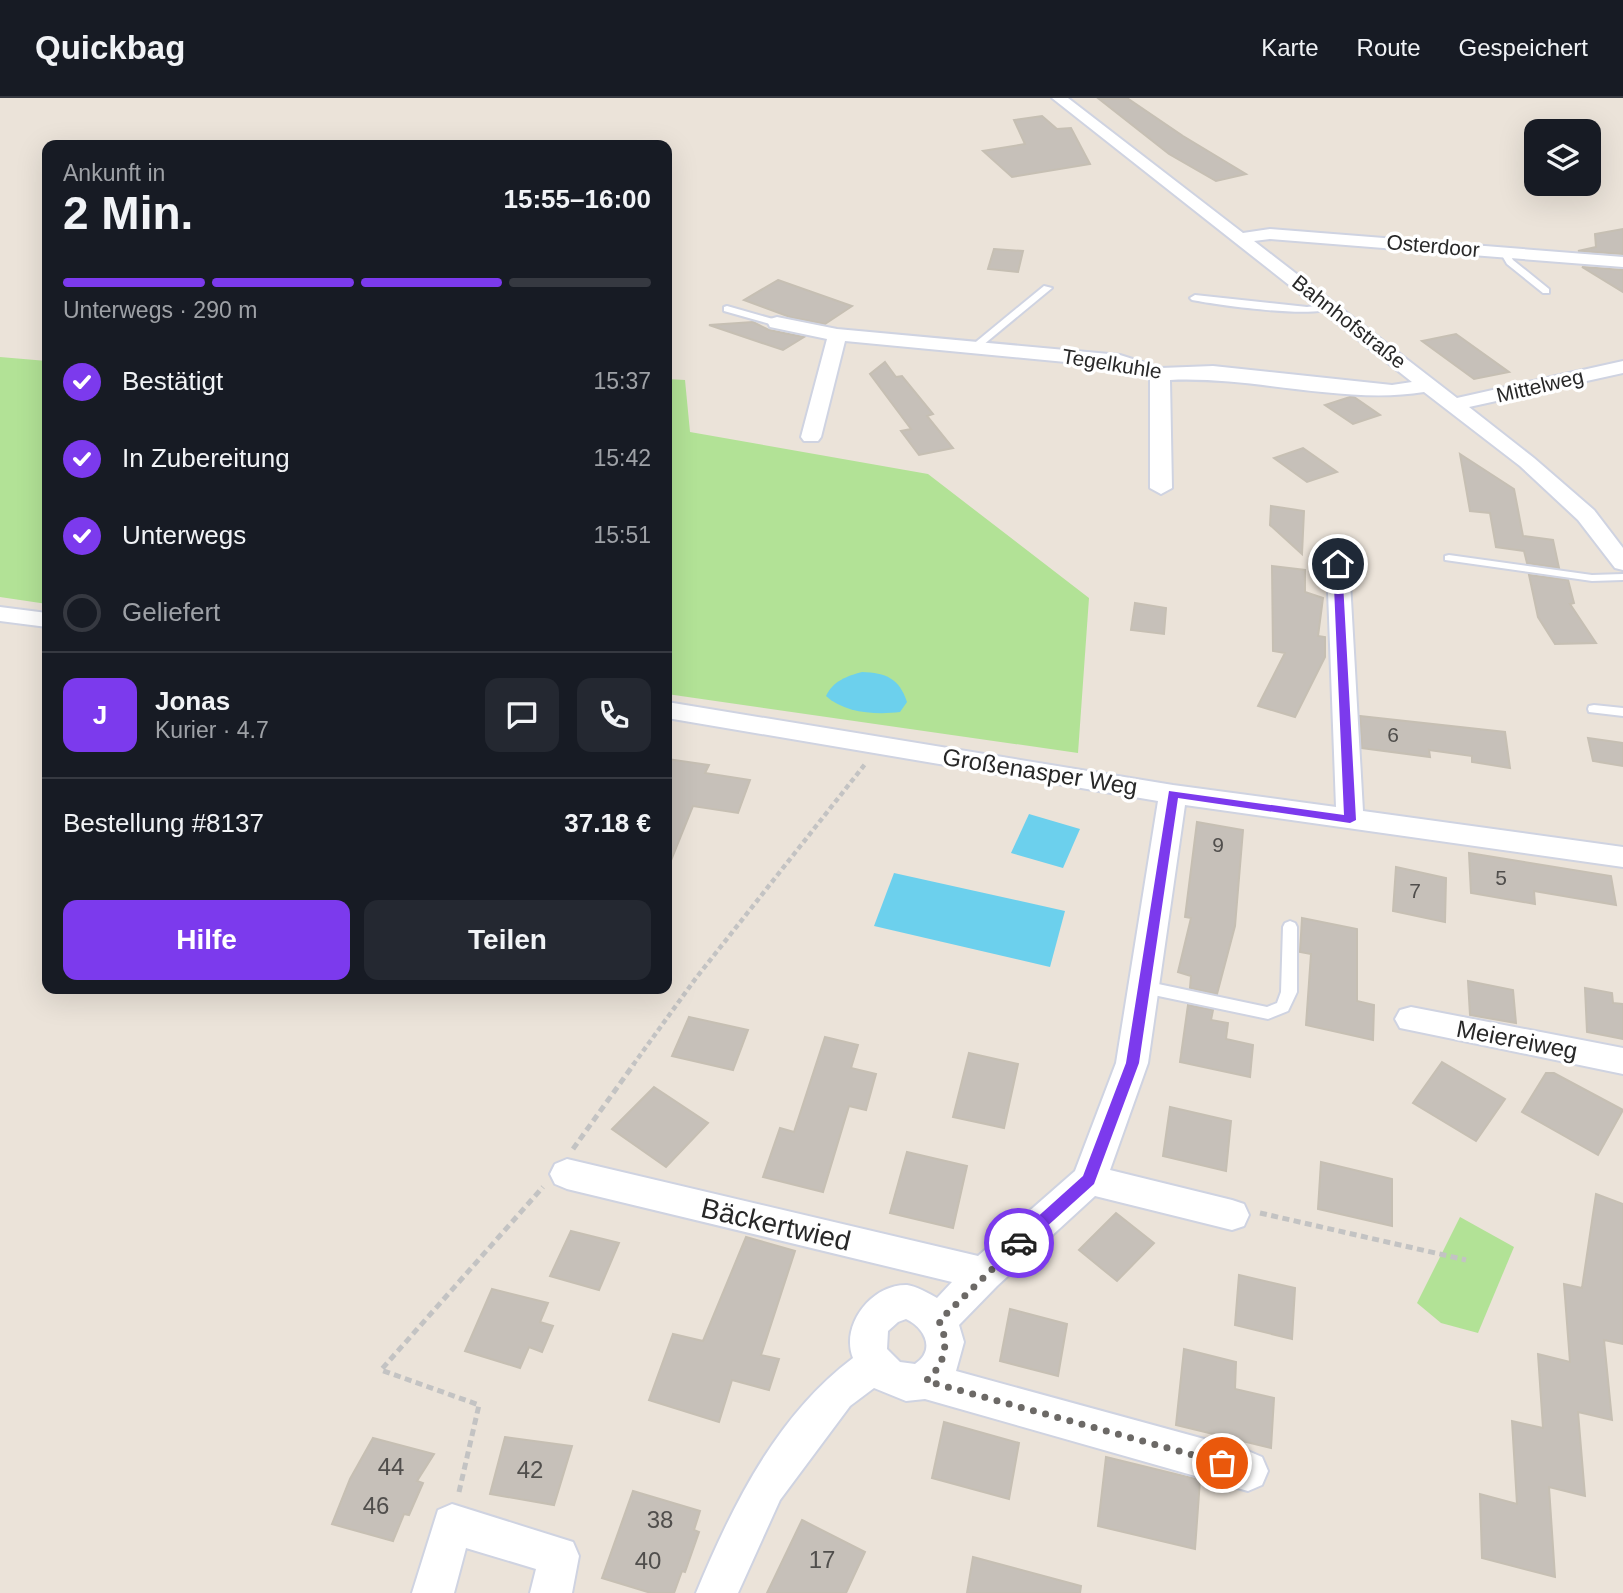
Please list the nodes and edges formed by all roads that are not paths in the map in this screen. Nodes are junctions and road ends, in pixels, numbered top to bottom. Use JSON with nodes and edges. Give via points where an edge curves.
{"nodes":[{"id":1,"x":1059,"y":98,"type":"edge"},
{"id":2,"x":1243,"y":239,"type":"junction"},
{"id":3,"x":1504,"y":252,"type":"junction"},
{"id":4,"x":1623,"y":262,"type":"edge"},
{"id":5,"x":1047,"y":288,"type":"dead end"},
{"id":6,"x":1546,"y":291,"type":"dead end"},
{"id":7,"x":1195,"y":298,"type":"dead end"},
{"id":8,"x":1330,"y":307,"type":"junction"},
{"id":9,"x":727,"y":309,"type":"dead end"},
{"id":10,"x":777,"y":323,"type":"joint"},
{"id":11,"x":837,"y":335,"type":"junction"},
{"id":12,"x":974,"y":348,"type":"junction"},
{"id":13,"x":1623,"y":367,"type":"edge"},
{"id":14,"x":1160,"y":374,"type":"junction"},
{"id":15,"x":1429,"y":385,"type":"junction"},
{"id":16,"x":1457,"y":404,"type":"junction"},
{"id":17,"x":811,"y":437,"type":"dead end"},
{"id":18,"x":1161,"y":488,"type":"dead end"},
{"id":19,"x":1449,"y":558,"type":"dead end"},
{"id":20,"x":1623,"y":563,"type":"edge"},
{"id":21,"x":1338,"y":564,"type":"dead end"},
{"id":22,"x":1623,"y":577,"type":"edge"},
{"id":23,"x":0,"y":614,"type":"edge"},
{"id":24,"x":42,"y":619,"type":"edge"},
{"id":25,"x":1594,"y":709,"type":"dead end"},
{"id":26,"x":672,"y":711,"type":"edge"},
{"id":27,"x":1623,"y":712,"type":"edge"},
{"id":28,"x":1173,"y":794,"type":"junction"},
{"id":29,"x":1350,"y":820,"type":"junction"},
{"id":30,"x":1623,"y":856,"type":"edge"},
{"id":31,"x":1290,"y":927,"type":"dead end"},
{"id":32,"x":1144,"y":987,"type":"junction"},
{"id":33,"x":1411,"y":1018,"type":"dead end"},
{"id":34,"x":1623,"y":1061,"type":"edge"},
{"id":35,"x":561,"y":1175,"type":"road end"},
{"id":36,"x":1089,"y":1180,"type":"junction"},
{"id":37,"x":1232,"y":1215,"type":"road end"},
{"id":38,"x":984,"y":1274,"type":"junction"},
{"id":39,"x":939,"y":1321,"type":"junction"},
{"id":40,"x":874,"y":1364,"type":"junction"},
{"id":41,"x":926,"y":1381,"type":"junction"},
{"id":42,"x":1248,"y":1471,"type":"dead end"},
{"id":43,"x":433,"y":1593,"type":"edge"},
{"id":44,"x":551,"y":1593,"type":"edge"},
{"id":45,"x":717,"y":1593,"type":"edge"}],
"edges":[{"from":1,"to":2,"type":"street","name":"Bahnhofstraße"},
{"from":2,"to":3,"type":"street","name":"Osterdoor","via":[[1270,234]]},
{"from":2,"to":8,"type":"street","name":"Bahnhofstraße"},
{"from":3,"to":4,"type":"street","name":"Osterdoor"},
{"from":3,"to":6,"type":"lane"},
{"from":5,"to":12,"type":"lane"},
{"from":7,"to":8,"type":"lane","via":[[1307,310]]},
{"from":8,"to":15,"type":"street","name":"Bahnhofstraße"},
{"from":9,"to":10,"type":"lane"},
{"from":10,"to":11,"type":"street","name":"Tegelkuhle"},
{"from":11,"to":12,"type":"street","name":"Tegelkuhle"},
{"from":11,"to":17,"type":"street"},
{"from":12,"to":14,"type":"street","name":"Tegelkuhle","via":[[1120,361]]},
{"from":13,"to":16,"type":"street","name":"Mittelweg"},
{"from":14,"to":15,"type":"street","name":"Tegelkuhle","via":[[1213,372],[1392,391]]},
{"from":14,"to":18,"type":"street"},
{"from":15,"to":16,"type":"street","name":"Bahnhofstraße"},
{"from":16,"to":20,"type":"street","name":"Bahnhofstraße","via":[[1586,515]]},
{"from":19,"to":22,"type":"lane","via":[[1592,578]]},
{"from":21,"to":29,"type":"street"},
{"from":23,"to":24,"type":"street"},
{"from":25,"to":27,"type":"lane"},
{"from":26,"to":28,"type":"street","name":"Großenasper Weg"},
{"from":28,"to":29,"type":"street","name":"Großenasper Weg"},
{"from":28,"to":32,"type":"street"},
{"from":29,"to":30,"type":"street","name":"Großenasper Weg"},
{"from":31,"to":32,"type":"lane","via":[[1289,992],[1283,1007],[1268,1013]]},
{"from":32,"to":36,"type":"street","via":[[1132,1063]]},
{"from":33,"to":34,"type":"street","name":"Meiereiweg"},
{"from":35,"to":38,"type":"street","name":"Bäckertwied"},
{"from":36,"to":37,"type":"street"},
{"from":36,"to":38,"type":"street"},
{"from":38,"to":39,"type":"street"},
{"from":39,"to":40,"type":"street","via":[[908,1302],[885,1308],[876,1317],[868,1339]]},
{"from":39,"to":41,"type":"street","via":[[946,1348],[943,1361]]},
{"from":40,"to":41,"type":"street","via":[[892,1379],[915,1384]]},
{"from":40,"to":45,"type":"street","via":[[837,1393],[766,1486]]},
{"from":41,"to":42,"type":"street"},
{"from":43,"to":44,"type":"street","via":[[452,1524],[559,1556]]}]}
